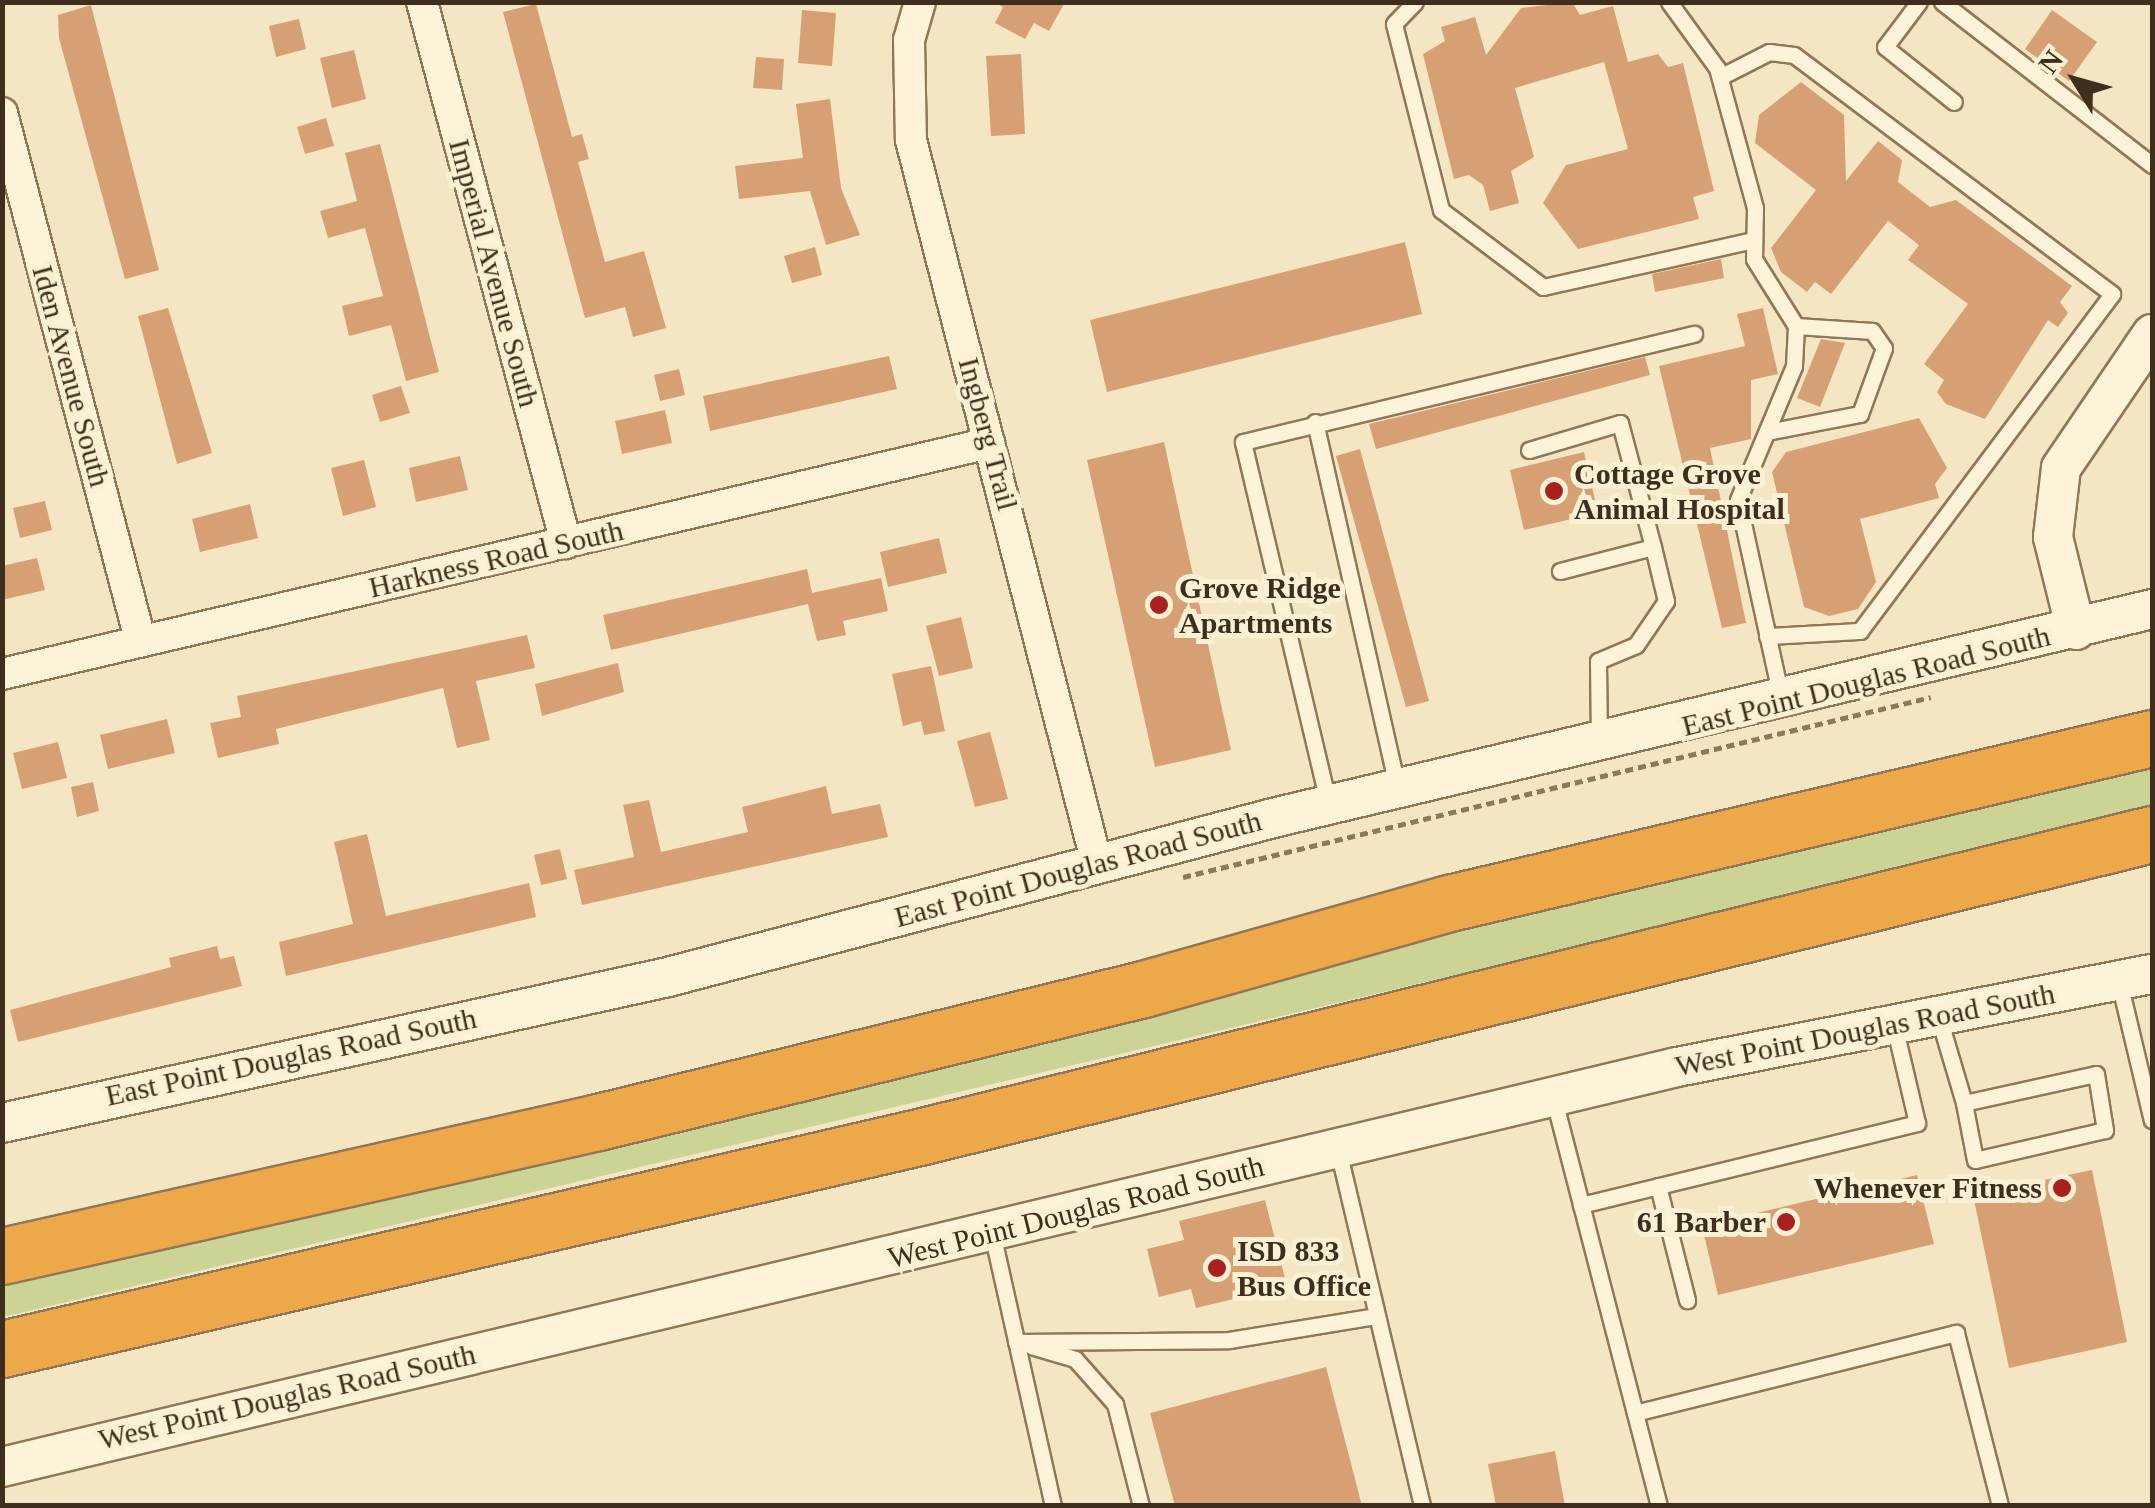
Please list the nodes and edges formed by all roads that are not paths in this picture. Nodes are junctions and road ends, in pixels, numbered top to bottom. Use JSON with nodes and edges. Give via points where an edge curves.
{"nodes":[{"id":1,"x":422,"y":2,"type":"edge"},
{"id":2,"x":920,"y":2,"type":"edge"},
{"id":3,"x":1415,"y":2,"type":"edge"},
{"id":4,"x":1669,"y":2,"type":"edge"},
{"id":5,"x":1919,"y":2,"type":"edge"},
{"id":6,"x":1942,"y":2,"type":"edge"},
{"id":7,"x":1720,"y":77,"type":"junction"},
{"id":8,"x":1954,"y":102,"type":"dead end"},
{"id":9,"x":2,"y":113,"type":"edge"},
{"id":10,"x":2152,"y":165,"type":"edge"},
{"id":11,"x":1754,"y":240,"type":"junction"},
{"id":12,"x":1796,"y":326,"type":"junction"},
{"id":13,"x":1694,"y":334,"type":"dead end"},
{"id":14,"x":2152,"y":334,"type":"edge"},
{"id":15,"x":1315,"y":422,"type":"junction"},
{"id":16,"x":1767,"y":432,"type":"junction"},
{"id":17,"x":990,"y":444,"type":"junction"},
{"id":18,"x":1529,"y":450,"type":"dead end"},
{"id":19,"x":566,"y":543,"type":"junction"},
{"id":20,"x":1654,"y":548,"type":"junction"},
{"id":21,"x":1560,"y":570,"type":"dead end"},
{"id":22,"x":2152,"y":609,"type":"edge"},
{"id":23,"x":2076,"y":630,"type":"junction"},
{"id":24,"x":1767,"y":636,"type":"junction"},
{"id":25,"x":140,"y":639,"type":"junction"},
{"id":26,"x":2,"y":674,"type":"edge"},
{"id":27,"x":1782,"y":702,"type":"junction"},
{"id":28,"x":2152,"y":738,"type":"edge"},
{"id":29,"x":1600,"y":746,"type":"junction"},
{"id":30,"x":1398,"y":791,"type":"junction"},
{"id":31,"x":1329,"y":806,"type":"junction"},
{"id":32,"x":2152,"y":834,"type":"edge"},
{"id":33,"x":2152,"y":849,"type":"edge"},
{"id":34,"x":1097,"y":864,"type":"junction"},
{"id":35,"x":1995,"y":873,"type":"junction"},
{"id":36,"x":2135,"y":976,"type":"edge"},
{"id":37,"x":1938,"y":1015,"type":"junction"},
{"id":38,"x":1894,"y":1024,"type":"junction"},
{"id":39,"x":1553,"y":1096,"type":"junction"},
{"id":40,"x":1964,"y":1103,"type":"junction"},
{"id":41,"x":2152,"y":1120,"type":"edge"},
{"id":42,"x":2,"y":1123,"type":"edge"},
{"id":43,"x":1337,"y":1146,"type":"junction"},
{"id":44,"x":1658,"y":1186,"type":"junction"},
{"id":45,"x":1581,"y":1205,"type":"junction"},
{"id":46,"x":992,"y":1233,"type":"junction"},
{"id":47,"x":2,"y":1256,"type":"edge"},
{"id":48,"x":1687,"y":1300,"type":"dead end"},
{"id":49,"x":1375,"y":1316,"type":"junction"},
{"id":50,"x":1016,"y":1342,"type":"junction"},
{"id":51,"x":2,"y":1349,"type":"edge"},
{"id":52,"x":1635,"y":1413,"type":"junction"},
{"id":53,"x":2,"y":1467,"type":"edge"},
{"id":54,"x":1053,"y":1506,"type":"edge"},
{"id":55,"x":1141,"y":1506,"type":"edge"},
{"id":56,"x":1422,"y":1506,"type":"edge"},
{"id":57,"x":1659,"y":1506,"type":"edge"},
{"id":58,"x":2000,"y":1506,"type":"edge"}],
"edges":[{"from":1,"to":19,"type":"street","name":"Imperial Avenue South"},
{"from":2,"to":17,"type":"street","name":"Ingberg Trail","via":[[909,40],[911,140]]},
{"from":3,"to":11,"type":"lane","via":[[1394,24],[1441,210],[1544,286]]},
{"from":4,"to":7,"type":"lane"},
{"from":5,"to":8,"type":"lane","via":[[1885,47]]},
{"from":6,"to":10,"type":"lane"},
{"from":7,"to":11,"type":"lane","via":[[1755,208]]},
{"from":7,"to":24,"type":"lane","via":[[1769,52],[1794,55],[2112,294],[1860,631]]},
{"from":9,"to":25,"type":"street","name":"Iden Avenue South"},
{"from":11,"to":12,"type":"lane","via":[[1754,258]]},
{"from":12,"to":16,"type":"lane","via":[[1794,366]]},
{"from":12,"to":16,"type":"lane","via":[[1872,330],[1884,348],[1860,414]]},
{"from":13,"to":15,"type":"lane"},
{"from":14,"to":23,"type":"street","via":[[2061,468],[2053,537]]},
{"from":15,"to":30,"type":"lane"},
{"from":15,"to":31,"type":"lane","via":[[1242,442]]},
{"from":16,"to":24,"type":"lane","via":[[1738,500]]},
{"from":17,"to":19,"type":"street","name":"Harkness Road South"},
{"from":17,"to":34,"type":"street","name":"Ingberg Trail"},
{"from":18,"to":20,"type":"lane","via":[[1620,423]]},
{"from":19,"to":25,"type":"street","name":"Harkness Road South"},
{"from":20,"to":21,"type":"lane"},
{"from":20,"to":29,"type":"lane","via":[[1666,601],[1651,632],[1598,661],[1592,677]]},
{"from":22,"to":23,"type":"street","name":"East Point Douglas Road South"},
{"from":23,"to":27,"type":"street","name":"East Point Douglas Road South"},
{"from":24,"to":27,"type":"lane"},
{"from":25,"to":26,"type":"street","name":"Harkness Road South"},
{"from":27,"to":29,"type":"street","name":"East Point Douglas Road South"},
{"from":28,"to":47,"type":"highway","via":[[1449,904],[1144,990],[635,1113]]},
{"from":29,"to":30,"type":"street","name":"East Point Douglas Road South"},
{"from":30,"to":31,"type":"street","name":"East Point Douglas Road South"},
{"from":31,"to":34,"type":"street","name":"East Point Douglas Road South"},
{"from":32,"to":35,"type":"highway"},
{"from":33,"to":35,"type":"highway"},
{"from":34,"to":42,"type":"street","name":"East Point Douglas Road South","via":[[668,977]]},
{"from":35,"to":51,"type":"highway","via":[[924,1136]]},
{"from":36,"to":37,"type":"street","name":"West Point Douglas Road South"},
{"from":36,"to":41,"type":"lane"},
{"from":37,"to":38,"type":"street","name":"West Point Douglas Road South"},
{"from":37,"to":40,"type":"lane"},
{"from":38,"to":39,"type":"street","name":"West Point Douglas Road South"},
{"from":38,"to":44,"type":"lane","via":[[1917,1123]]},
{"from":39,"to":43,"type":"street","name":"West Point Douglas Road South"},
{"from":39,"to":45,"type":"lane"},
{"from":40,"to":40,"type":"lane","via":[[2096,1074],[2105,1130],[1976,1160]]},
{"from":43,"to":46,"type":"street","name":"West Point Douglas Road South"},
{"from":43,"to":49,"type":"lane"},
{"from":44,"to":45,"type":"lane"},
{"from":44,"to":48,"type":"lane"},
{"from":45,"to":52,"type":"lane"},
{"from":46,"to":50,"type":"lane"},
{"from":46,"to":53,"type":"street","name":"West Point Douglas Road South"},
{"from":49,"to":50,"type":"lane","via":[[1229,1340]]},
{"from":49,"to":56,"type":"lane"},
{"from":50,"to":54,"type":"lane"},
{"from":50,"to":55,"type":"lane","via":[[1076,1359],[1115,1404]]},
{"from":52,"to":57,"type":"lane"},
{"from":52,"to":58,"type":"lane","via":[[1956,1333]]}]}
